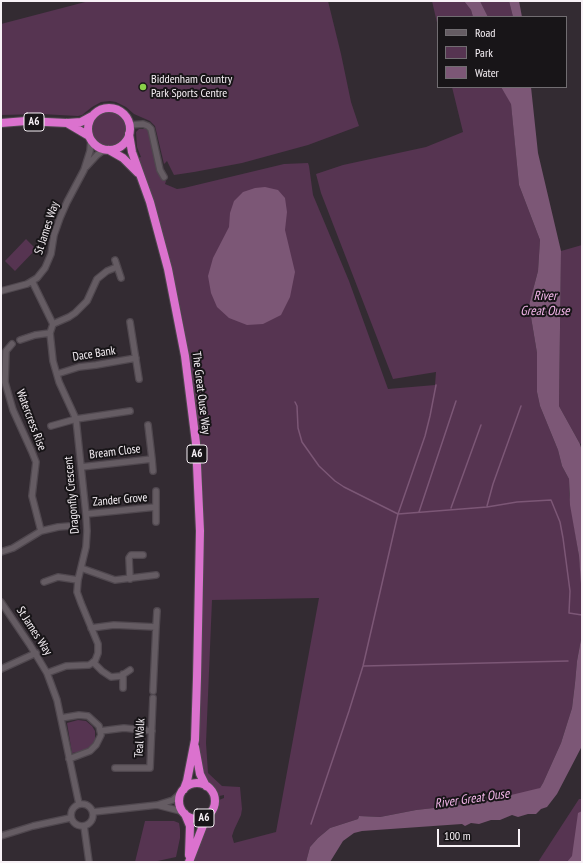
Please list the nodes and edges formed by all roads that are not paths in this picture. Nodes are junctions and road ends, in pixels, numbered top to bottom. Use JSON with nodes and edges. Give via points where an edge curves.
{"nodes":[{"id":1,"x":93,"y":116,"type":"junction"},
{"id":2,"x":1,"y":122,"type":"edge"},
{"id":3,"x":67,"y":123,"type":"junction"},
{"id":4,"x":129,"y":125,"type":"junction"},
{"id":5,"x":129,"y":134,"type":"junction"},
{"id":6,"x":90,"y":138,"type":"junction"},
{"id":7,"x":107,"y":150,"type":"junction"},
{"id":8,"x":84,"y":170,"type":"junction"},
{"id":9,"x":140,"y":175,"type":"junction"},
{"id":10,"x":164,"y":177,"type":"dead end"},
{"id":11,"x":115,"y":260,"type":"dead end"},
{"id":12,"x":117,"y":267,"type":"junction"},
{"id":13,"x":121,"y":278,"type":"dead end"},
{"id":14,"x":32,"y":281,"type":"junction"},
{"id":15,"x":1,"y":291,"type":"edge"},
{"id":16,"x":130,"y":322,"type":"dead end"},
{"id":17,"x":53,"y":324,"type":"junction"},
{"id":18,"x":50,"y":333,"type":"junction"},
{"id":19,"x":20,"y":340,"type":"dead end"},
{"id":20,"x":12,"y":344,"type":"dead end"},
{"id":21,"x":136,"y":358,"type":"junction"},
{"id":22,"x":57,"y":374,"type":"junction"},
{"id":23,"x":139,"y":379,"type":"dead end"},
{"id":24,"x":130,"y":412,"type":"dead end"},
{"id":25,"x":76,"y":419,"type":"junction"},
{"id":26,"x":148,"y":425,"type":"dead end"},
{"id":27,"x":52,"y":426,"type":"dead end"},
{"id":28,"x":152,"y":459,"type":"junction"},
{"id":29,"x":81,"y":467,"type":"junction"},
{"id":30,"x":153,"y":471,"type":"dead end"},
{"id":31,"x":156,"y":491,"type":"dead end"},
{"id":32,"x":156,"y":507,"type":"junction"},
{"id":33,"x":86,"y":514,"type":"junction"},
{"id":34,"x":156,"y":522,"type":"dead end"},
{"id":35,"x":70,"y":526,"type":"dead end"},
{"id":36,"x":41,"y":531,"type":"junction"},
{"id":37,"x":1,"y":552,"type":"edge"},
{"id":38,"x":143,"y":555,"type":"dead end"},
{"id":39,"x":81,"y":568,"type":"junction"},
{"id":40,"x":156,"y":575,"type":"dead end"},
{"id":41,"x":130,"y":579,"type":"junction"},
{"id":42,"x":78,"y":580,"type":"junction"},
{"id":43,"x":44,"y":582,"type":"dead end"},
{"id":44,"x":1,"y":602,"type":"edge"},
{"id":45,"x":157,"y":612,"type":"dead end"},
{"id":46,"x":156,"y":627,"type":"junction"},
{"id":47,"x":91,"y":628,"type":"junction"},
{"id":48,"x":36,"y":653,"type":"junction"},
{"id":49,"x":93,"y":662,"type":"junction"},
{"id":50,"x":1,"y":668,"type":"edge"},
{"id":51,"x":130,"y":670,"type":"dead end"},
{"id":52,"x":47,"y":673,"type":"junction"},
{"id":53,"x":123,"y":674,"type":"junction"},
{"id":54,"x":123,"y":688,"type":"dead end"},
{"id":55,"x":153,"y":691,"type":"dead end"},
{"id":56,"x":153,"y":698,"type":"dead end"},
{"id":57,"x":61,"y":718,"type":"junction"},
{"id":58,"x":152,"y":730,"type":"junction"},
{"id":59,"x":100,"y":731,"type":"junction"},
{"id":60,"x":194,"y":740,"type":"junction"},
{"id":61,"x":70,"y":759,"type":"junction"},
{"id":62,"x":115,"y":768,"type":"dead end"},
{"id":63,"x":206,"y":786,"type":"junction"},
{"id":64,"x":183,"y":791,"type":"junction"},
{"id":65,"x":79,"y":804,"type":"junction"},
{"id":66,"x":158,"y":806,"type":"junction"},
{"id":67,"x":93,"y":812,"type":"junction"},
{"id":68,"x":184,"y":813,"type":"junction"},
{"id":69,"x":210,"y":814,"type":"junction"},
{"id":70,"x":70,"y":818,"type":"junction"},
{"id":71,"x":84,"y":826,"type":"junction"},
{"id":72,"x":1,"y":836,"type":"edge"},
{"id":73,"x":189,"y":861,"type":"edge"},
{"id":74,"x":89,"y":862,"type":"edge"}],
"edges":[{"from":1,"to":3,"type":"highway","number":"A6","via":[[81,122]]},
{"from":1,"to":4,"type":"highway","number":"A6","via":[[104,108],[114,108],[126,116]]},
{"from":1,"to":6,"type":"highway","via":[[88,128]]},
{"from":2,"to":3,"type":"highway","number":"A6"},
{"from":3,"to":6,"type":"highway","number":"A6"},
{"from":4,"to":5,"type":"highway","number":"A6"},
{"from":4,"to":10,"type":"street","via":[[143,124],[151,129],[160,170]]},
{"from":5,"to":7,"type":"highway","via":[[118,148]]},
{"from":5,"to":9,"type":"highway","name":"The Great Ouse Way","number":"A6"},
{"from":6,"to":7,"type":"highway","number":"A6","via":[[97,146]]},
{"from":6,"to":8,"type":"street","via":[[90,151]]},
{"from":7,"to":8,"type":"street","via":[[97,155]]},
{"from":7,"to":9,"type":"highway","name":"The Great Ouse Way","number":"A6","via":[[123,158]]},
{"from":8,"to":14,"type":"street","name":"St James Way","via":[[60,218],[45,268]]},
{"from":9,"to":60,"type":"highway","name":"The Great Ouse Way","number":"A6","via":[[158,229],[177,312],[196,443],[200,575]]},
{"from":11,"to":12,"type":"street"},
{"from":12,"to":13,"type":"street"},
{"from":12,"to":17,"type":"street","via":[[106,271],[97,279],[86,301],[75,313]]},
{"from":14,"to":15,"type":"street","name":"St James Way"},
{"from":14,"to":17,"type":"street"},
{"from":16,"to":21,"type":"street"},
{"from":17,"to":18,"type":"street","name":"Dragonfly Crescent"},
{"from":18,"to":19,"type":"street"},
{"from":18,"to":22,"type":"street","name":"Dragonfly Crescent"},
{"from":20,"to":36,"type":"street","name":"Watercress Rise","via":[[6,351],[5,382],[13,410],[36,462],[32,496]]},
{"from":21,"to":22,"type":"street","name":"Dace Bank","via":[[79,366]]},
{"from":21,"to":23,"type":"street"},
{"from":22,"to":25,"type":"street","name":"Dragonfly Crescent"},
{"from":24,"to":25,"type":"street"},
{"from":25,"to":27,"type":"street"},
{"from":25,"to":29,"type":"street","name":"Dragonfly Crescent"},
{"from":26,"to":28,"type":"street","name":"Bream Close"},
{"from":28,"to":29,"type":"street","name":"Bream Close"},
{"from":28,"to":30,"type":"street","name":"Bream Close"},
{"from":29,"to":33,"type":"street","name":"Dragonfly Crescent"},
{"from":31,"to":32,"type":"street"},
{"from":32,"to":33,"type":"street","name":"Zander Grove"},
{"from":32,"to":34,"type":"street"},
{"from":33,"to":39,"type":"street","name":"Dragonfly Crescent","via":[[86,547]]},
{"from":35,"to":36,"type":"street"},
{"from":36,"to":37,"type":"street","via":[[13,548]]},
{"from":38,"to":41,"type":"street","via":[[130,555],[128,558]]},
{"from":39,"to":41,"type":"street","via":[[115,580]]},
{"from":39,"to":42,"type":"street","name":"Dragonfly Crescent"},
{"from":40,"to":41,"type":"street"},
{"from":42,"to":43,"type":"street","via":[[58,577]]},
{"from":42,"to":47,"type":"street","name":"Dragonfly Crescent","via":[[77,592]]},
{"from":44,"to":48,"type":"street","name":"St James Way"},
{"from":45,"to":46,"type":"street"},
{"from":46,"to":47,"type":"street","via":[[114,625]]},
{"from":46,"to":55,"type":"street"},
{"from":47,"to":49,"type":"street","name":"Dragonfly Crescent","via":[[98,644],[98,653]]},
{"from":48,"to":50,"type":"street"},
{"from":48,"to":52,"type":"street","name":"St James Way"},
{"from":49,"to":52,"type":"street","via":[[89,665],[66,666]]},
{"from":49,"to":53,"type":"street","via":[[111,677]]},
{"from":51,"to":53,"type":"street"},
{"from":52,"to":57,"type":"street","name":"St James Way"},
{"from":53,"to":54,"type":"street"},
{"from":56,"to":58,"type":"street","name":"Teal Walk"},
{"from":57,"to":59,"type":"street","via":[[88,716],[99,726]]},
{"from":57,"to":61,"type":"street","name":"St James Way"},
{"from":58,"to":59,"type":"street","via":[[124,728]]},
{"from":58,"to":62,"type":"street","name":"Teal Walk","via":[[150,768]]},
{"from":59,"to":61,"type":"street","via":[[101,735],[90,751]]},
{"from":60,"to":63,"type":"highway","name":"The Great Ouse Way","number":"A6","via":[[200,774]]},
{"from":60,"to":64,"type":"highway","name":"The Great Ouse Way","number":"A6"},
{"from":61,"to":65,"type":"street","name":"St James Way"},
{"from":63,"to":64,"type":"highway","via":[[194,784]]},
{"from":63,"to":69,"type":"highway","number":"A6","via":[[215,798],[214,808]]},
{"from":64,"to":66,"type":"street","via":[[173,800]]},
{"from":64,"to":68,"type":"highway","number":"A6","via":[[180,805]]},
{"from":65,"to":67,"type":"street","via":[[89,806]]},
{"from":65,"to":70,"type":"street","via":[[73,808]]},
{"from":66,"to":67,"type":"street"},
{"from":66,"to":68,"type":"street"},
{"from":67,"to":71,"type":"street","via":[[92,820]]},
{"from":68,"to":69,"type":"highway","number":"A6","via":[[196,819]]},
{"from":68,"to":73,"type":"highway","number":"A6","via":[[190,826]]},
{"from":69,"to":73,"type":"highway","number":"A6"},
{"from":70,"to":71,"type":"street","via":[[77,826]]},
{"from":70,"to":72,"type":"street"},
{"from":71,"to":74,"type":"street"}]}
